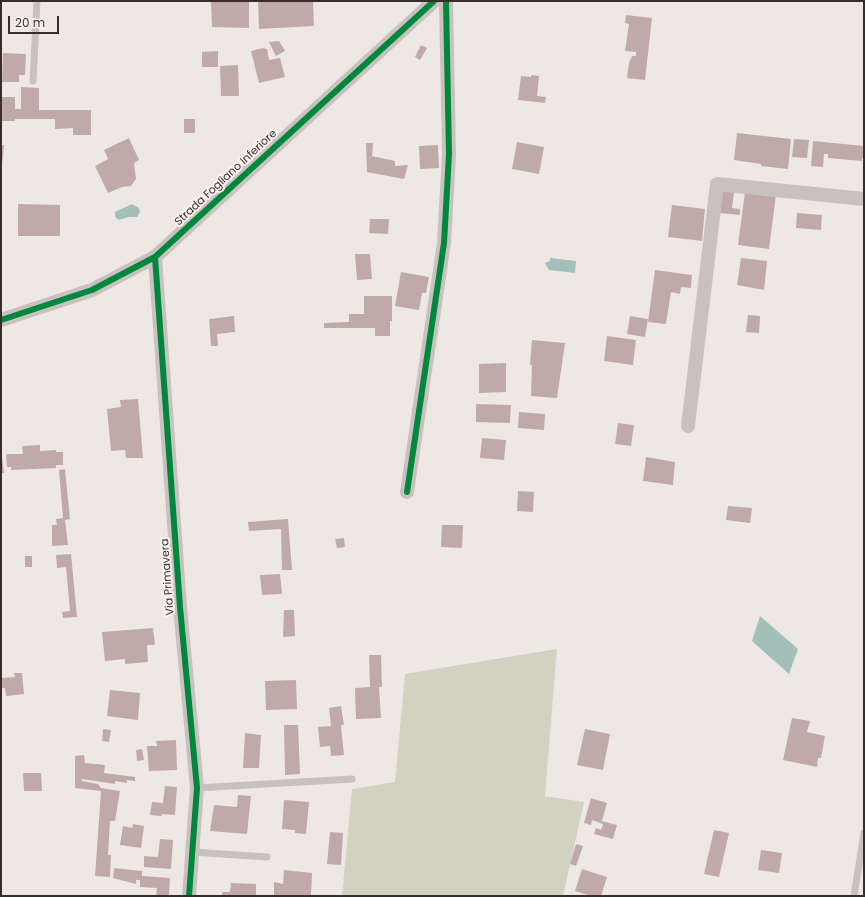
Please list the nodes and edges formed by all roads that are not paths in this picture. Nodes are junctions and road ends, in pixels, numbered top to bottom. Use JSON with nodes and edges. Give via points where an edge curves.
{"nodes":[{"id":1,"x":37,"y":1,"type":"edge"},
{"id":2,"x":434,"y":1,"type":"edge"},
{"id":3,"x":446,"y":1,"type":"edge"},
{"id":4,"x":33,"y":81,"type":"dead end"},
{"id":5,"x":864,"y":200,"type":"edge"},
{"id":6,"x":155,"y":257,"type":"junction"},
{"id":7,"x":1,"y":320,"type":"edge"},
{"id":8,"x":688,"y":426,"type":"dead end"},
{"id":9,"x":407,"y":492,"type":"dead end"},
{"id":10,"x":352,"y":779,"type":"dead end"},
{"id":11,"x":197,"y":788,"type":"junction"},
{"id":12,"x":864,"y":833,"type":"edge"},
{"id":13,"x":192,"y":852,"type":"junction"},
{"id":14,"x":267,"y":857,"type":"dead end"},
{"id":15,"x":189,"y":896,"type":"edge"},
{"id":16,"x":854,"y":896,"type":"edge"}],
"edges":[{"from":1,"to":4,"type":"lane"},
{"from":2,"to":6,"type":"street","name":"Strada Fogliano Inferiore"},
{"from":3,"to":9,"type":"street","via":[[449,154],[444,243]]},
{"from":5,"to":8,"type":"street","via":[[718,184]]},
{"from":6,"to":7,"type":"street","name":"Strada Fogliano Inferiore","via":[[92,290]]},
{"from":6,"to":11,"type":"street","name":"Via Primavera","via":[[180,607]]},
{"from":10,"to":11,"type":"lane"},
{"from":11,"to":13,"type":"street","name":"Via Primavera"},
{"from":12,"to":16,"type":"lane"},
{"from":13,"to":14,"type":"lane"},
{"from":13,"to":15,"type":"street","name":"Via Primavera"}]}
